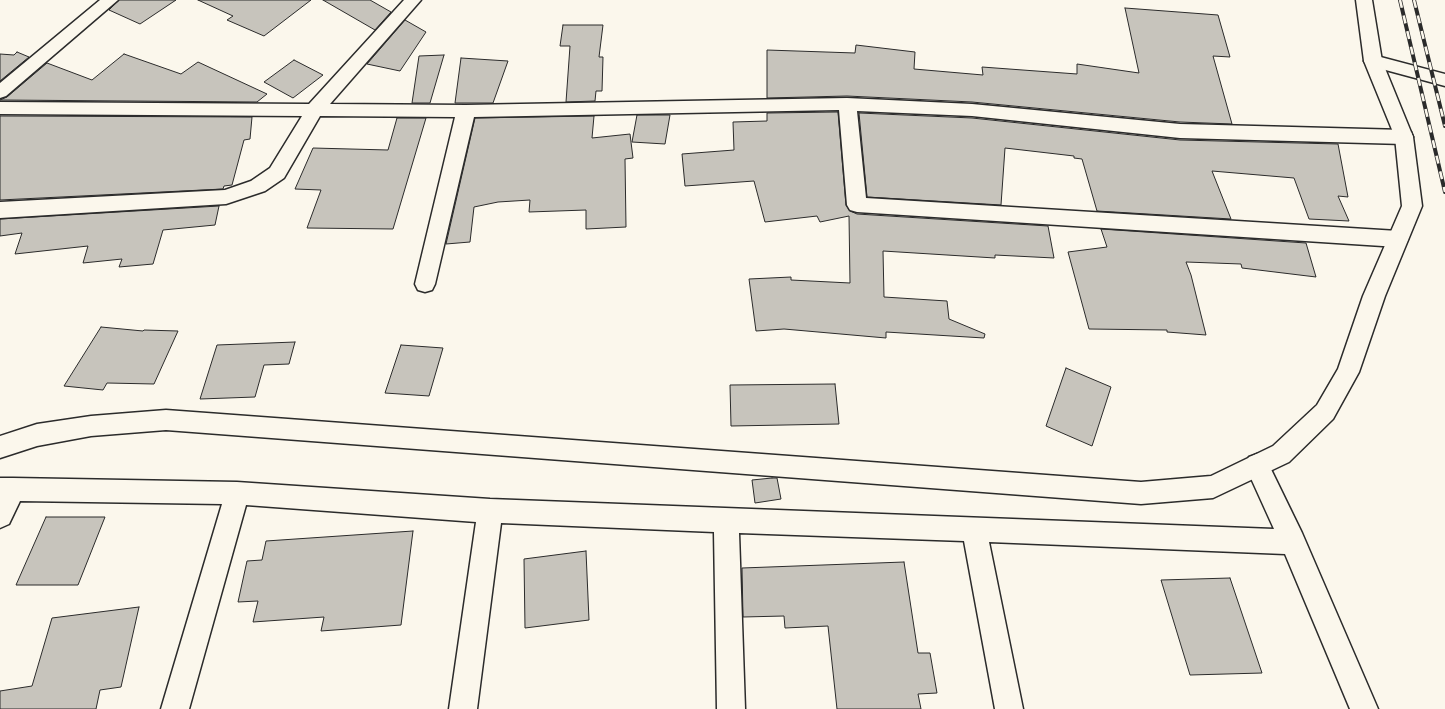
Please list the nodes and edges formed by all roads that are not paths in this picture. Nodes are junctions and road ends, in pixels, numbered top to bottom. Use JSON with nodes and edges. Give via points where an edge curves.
{"nodes":[{"id":1,"x":110,"y":0,"type":"edge"},
{"id":2,"x":413,"y":0,"type":"edge"},
{"id":3,"x":1364,"y":0,"type":"edge"},
{"id":4,"x":1373,"y":61,"type":"junction"},
{"id":5,"x":1445,"y":80,"type":"edge"},
{"id":6,"x":0,"y":92,"type":"edge"},
{"id":7,"x":847,"y":104,"type":"junction"},
{"id":8,"x":0,"y":108,"type":"edge"},
{"id":9,"x":315,"y":109,"type":"junction"},
{"id":10,"x":466,"y":111,"type":"junction"},
{"id":11,"x":1404,"y":137,"type":"junction"},
{"id":12,"x":0,"y":210,"type":"edge"},
{"id":13,"x":1398,"y":239,"type":"junction"},
{"id":14,"x":425,"y":284,"type":"dead end"},
{"id":15,"x":0,"y":447,"type":"edge"},
{"id":16,"x":1257,"y":465,"type":"junction"},
{"id":17,"x":6,"y":489,"type":"edge"},
{"id":18,"x":236,"y":493,"type":"junction"},
{"id":19,"x":490,"y":511,"type":"junction"},
{"id":20,"x":0,"y":516,"type":"edge"},
{"id":21,"x":726,"y":520,"type":"junction"},
{"id":22,"x":974,"y":530,"type":"junction"},
{"id":23,"x":1293,"y":542,"type":"junction"},
{"id":24,"x":174,"y":709,"type":"edge"},
{"id":25,"x":463,"y":709,"type":"edge"},
{"id":26,"x":731,"y":709,"type":"edge"},
{"id":27,"x":1009,"y":709,"type":"edge"},
{"id":28,"x":1364,"y":709,"type":"edge"}],
"edges":[{"from":1,"to":6,"type":"street"},
{"from":2,"to":9,"type":"street"},
{"from":3,"to":4,"type":"street"},
{"from":4,"to":5,"type":"street"},
{"from":4,"to":11,"type":"street"},
{"from":7,"to":10,"type":"street"},
{"from":7,"to":11,"type":"street","via":[[972,110],[1180,131]]},
{"from":7,"to":13,"type":"street","via":[[858,205]]},
{"from":8,"to":9,"type":"street"},
{"from":9,"to":10,"type":"street"},
{"from":9,"to":12,"type":"street","via":[[277,173],[258,186],[226,197]]},
{"from":10,"to":14,"type":"street"},
{"from":11,"to":13,"type":"street","via":[[1412,206]]},
{"from":13,"to":16,"type":"street","via":[[1374,296],[1348,372],[1325,412],[1281,454]]},
{"from":15,"to":16,"type":"street","via":[[37,434],[91,426],[166,420],[1141,493],[1213,487]]},
{"from":16,"to":23,"type":"street"},
{"from":17,"to":18,"type":"street"},
{"from":17,"to":20,"type":"street"},
{"from":18,"to":19,"type":"street"},
{"from":18,"to":24,"type":"street"},
{"from":19,"to":21,"type":"street"},
{"from":19,"to":25,"type":"street"},
{"from":21,"to":22,"type":"street"},
{"from":21,"to":26,"type":"street"},
{"from":22,"to":23,"type":"street"},
{"from":22,"to":27,"type":"street"},
{"from":23,"to":28,"type":"street"}]}
